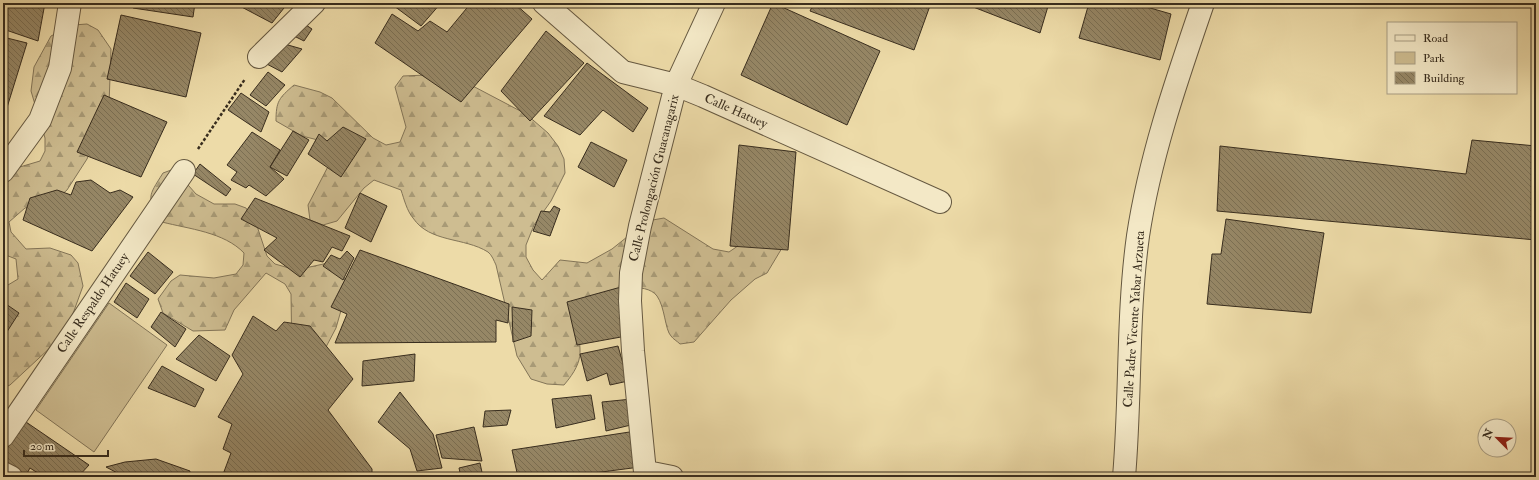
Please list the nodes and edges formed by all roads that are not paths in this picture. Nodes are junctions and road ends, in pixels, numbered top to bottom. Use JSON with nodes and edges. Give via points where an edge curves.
{"nodes":[{"id":1,"x":70,"y":3,"type":"edge"},
{"id":2,"x":314,"y":3,"type":"edge"},
{"id":3,"x":544,"y":3,"type":"edge"},
{"id":4,"x":714,"y":3,"type":"edge"},
{"id":5,"x":1203,"y":3,"type":"edge"},
{"id":6,"x":259,"y":57,"type":"road end"},
{"id":7,"x":676,"y":85,"type":"junction"},
{"id":8,"x":184,"y":170,"type":"road end"},
{"id":9,"x":3,"y":171,"type":"edge"},
{"id":10,"x":940,"y":202,"type":"dead end"},
{"id":11,"x":3,"y":436,"type":"edge"},
{"id":12,"x":3,"y":473,"type":"edge"},
{"id":13,"x":648,"y":474,"type":"edge"},
{"id":14,"x":11,"y":477,"type":"edge"},
{"id":15,"x":672,"y":477,"type":"edge"},
{"id":16,"x":1124,"y":477,"type":"edge"}],
"edges":[{"from":1,"to":9,"type":"street","via":[[60,68],[40,120]]},
{"from":2,"to":6,"type":"street"},
{"from":3,"to":7,"type":"street","name":"Calle Hatuey","via":[[623,72]]},
{"from":4,"to":7,"type":"street","name":"Calle Prolongación Guacanagarix"},
{"from":5,"to":16,"type":"street","name":"Calle Padre Vicente Yabar Arzueta","via":[[1163,124],[1143,206],[1135,262]]},
{"from":7,"to":10,"type":"street","name":"Calle Hatuey"},
{"from":7,"to":13,"type":"street","name":"Calle Prolongación Guacanagarix","via":[[640,226],[631,273],[633,352],[645,472]]},
{"from":8,"to":11,"type":"street","name":"Calle Respaldo Hatuey"},
{"from":12,"to":14,"type":"street"},
{"from":13,"to":15,"type":"street"}]}
